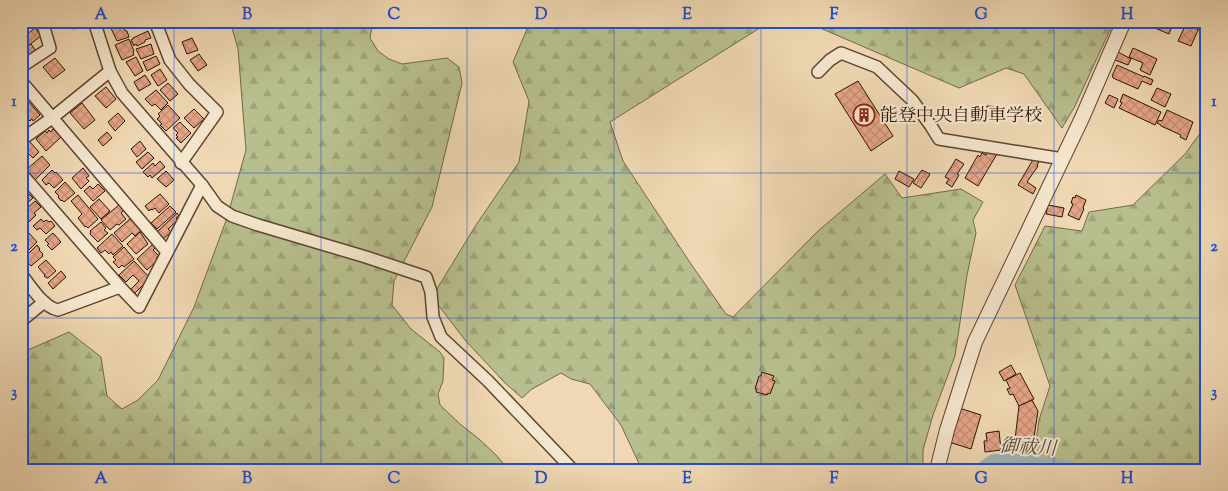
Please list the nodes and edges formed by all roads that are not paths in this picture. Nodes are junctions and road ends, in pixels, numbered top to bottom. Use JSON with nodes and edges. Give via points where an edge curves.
{"nodes":[{"id":1,"x":42,"y":21,"type":"edge"},
{"id":2,"x":155,"y":21,"type":"edge"},
{"id":3,"x":1124,"y":21,"type":"edge"},
{"id":4,"x":1195,"y":21,"type":"edge"},
{"id":5,"x":96,"y":22,"type":"edge"},
{"id":6,"x":1207,"y":27,"type":"edge"},
{"id":7,"x":21,"y":67,"type":"edge"},
{"id":8,"x":110,"y":71,"type":"junction"},
{"id":9,"x":818,"y":72,"type":"dead end"},
{"id":10,"x":21,"y":81,"type":"edge"},
{"id":11,"x":52,"y":118,"type":"junction"},
{"id":12,"x":21,"y":140,"type":"edge"},
{"id":13,"x":1063,"y":159,"type":"junction"},
{"id":14,"x":181,"y":162,"type":"junction"},
{"id":15,"x":21,"y":174,"type":"edge"},
{"id":16,"x":202,"y":185,"type":"junction"},
{"id":17,"x":167,"y":252,"type":"junction"},
{"id":18,"x":21,"y":274,"type":"edge"},
{"id":19,"x":120,"y":287,"type":"junction"},
{"id":20,"x":44,"y":302,"type":"junction"},
{"id":21,"x":21,"y":321,"type":"edge"},
{"id":22,"x":573,"y":470,"type":"edge"},
{"id":23,"x":937,"y":470,"type":"edge"}],
"edges":[{"from":1,"to":7,"type":"street","via":[[50,48]]},
{"from":2,"to":14,"type":"street","via":[[170,60],[217,112]]},
{"from":3,"to":13,"type":"street"},
{"from":4,"to":6,"type":"street"},
{"from":5,"to":8,"type":"street"},
{"from":8,"to":11,"type":"street"},
{"from":8,"to":14,"type":"street","via":[[122,92]]},
{"from":9,"to":13,"type":"street","via":[[842,53],[878,67],[912,100],[938,139]]},
{"from":10,"to":11,"type":"street"},
{"from":11,"to":12,"type":"street"},
{"from":11,"to":17,"type":"street"},
{"from":13,"to":23,"type":"street","via":[[975,342]]},
{"from":14,"to":16,"type":"street"},
{"from":15,"to":19,"type":"street"},
{"from":16,"to":17,"type":"street"},
{"from":16,"to":22,"type":"street","via":[[218,206],[232,216],[426,277],[441,337]]},
{"from":17,"to":19,"type":"street","via":[[139,306]]},
{"from":18,"to":20,"type":"street"},
{"from":19,"to":20,"type":"street","via":[[58,310]]},
{"from":20,"to":21,"type":"street"}]}
